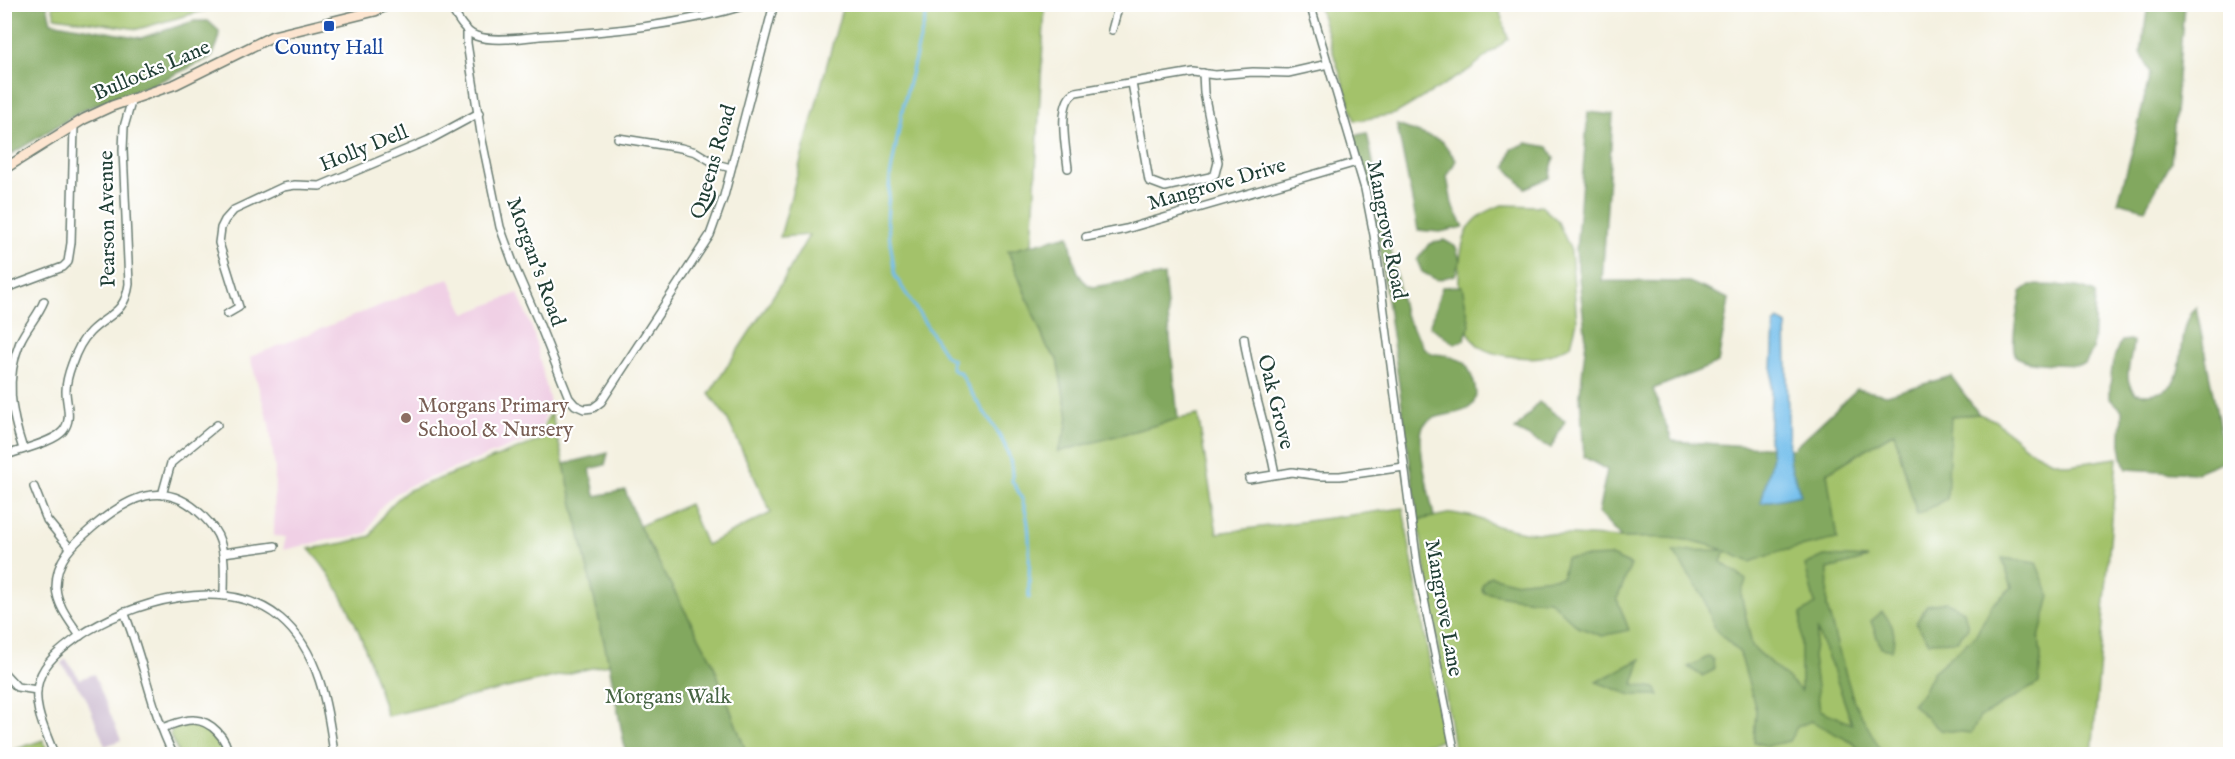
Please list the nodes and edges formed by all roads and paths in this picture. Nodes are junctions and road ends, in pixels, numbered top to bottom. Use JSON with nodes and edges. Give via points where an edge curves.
{"nodes":[{"id":1,"x":390,"y":4,"type":"edge"},
{"id":2,"x":449,"y":4,"type":"edge"},
{"id":3,"x":750,"y":4,"type":"edge"},
{"id":4,"x":774,"y":4,"type":"edge"},
{"id":5,"x":1119,"y":4,"type":"edge"},
{"id":6,"x":1310,"y":4,"type":"edge"},
{"id":7,"x":467,"y":30,"type":"junction"},
{"id":8,"x":1112,"y":30,"type":"dead end"},
{"id":9,"x":1328,"y":64,"type":"junction"},
{"id":10,"x":1203,"y":73,"type":"junction"},
{"id":11,"x":1132,"y":83,"type":"junction"},
{"id":12,"x":132,"y":99,"type":"junction"},
{"id":13,"x":479,"y":113,"type":"junction"},
{"id":14,"x":74,"y":126,"type":"junction"},
{"id":15,"x":618,"y":138,"type":"dead end"},
{"id":16,"x":1357,"y":162,"type":"junction"},
{"id":17,"x":731,"y":168,"type":"junction"},
{"id":18,"x":1068,"y":168,"type":"dead end"},
{"id":19,"x":4,"y":169,"type":"edge"},
{"id":20,"x":1086,"y":237,"type":"dead end"},
{"id":21,"x":4,"y":289,"type":"edge"},
{"id":22,"x":44,"y":301,"type":"dead end"},
{"id":23,"x":227,"y":314,"type":"dead end"},
{"id":24,"x":1244,"y":338,"type":"dead end"},
{"id":25,"x":597,"y":406,"type":"joint"},
{"id":26,"x":217,"y":425,"type":"dead end"},
{"id":27,"x":23,"y":449,"type":"junction"},
{"id":28,"x":4,"y":456,"type":"edge"},
{"id":29,"x":1404,"y":467,"type":"junction"},
{"id":30,"x":1275,"y":474,"type":"junction"},
{"id":31,"x":1249,"y":478,"type":"dead end"},
{"id":32,"x":34,"y":487,"type":"dead end"},
{"id":33,"x":162,"y":495,"type":"junction"},
{"id":34,"x":275,"y":546,"type":"dead end"},
{"id":35,"x":69,"y":547,"type":"junction"},
{"id":36,"x":223,"y":553,"type":"junction"},
{"id":37,"x":225,"y":596,"type":"junction"},
{"id":38,"x":124,"y":612,"type":"junction"},
{"id":39,"x":80,"y":636,"type":"junction"},
{"id":40,"x":4,"y":673,"type":"edge"},
{"id":41,"x":37,"y":690,"type":"junction"},
{"id":42,"x":162,"y":728,"type":"junction"},
{"id":43,"x":54,"y":754,"type":"edge"},
{"id":44,"x":173,"y":754,"type":"edge"},
{"id":45,"x":228,"y":754,"type":"edge"},
{"id":46,"x":334,"y":754,"type":"edge"},
{"id":47,"x":1455,"y":754,"type":"edge"}],
"edges":[{"from":1,"to":12,"type":"main road","name":"Bullocks Lane","via":[[273,36],[176,84]]},
{"from":2,"to":7,"type":"street"},
{"from":3,"to":7,"type":"street","via":[[682,21],[585,33],[486,38]]},
{"from":4,"to":17,"type":"street","name":"Queens Road"},
{"from":5,"to":8,"type":"street"},
{"from":6,"to":9,"type":"street","name":"Mangrove Road"},
{"from":7,"to":13,"type":"street","name":"Morgan's Road"},
{"from":9,"to":10,"type":"street","via":[[1288,73]]},
{"from":9,"to":16,"type":"street","name":"Mangrove Road"},
{"from":10,"to":11,"type":"street"},
{"from":10,"to":11,"type":"street","via":[[1217,169],[1210,177],[1165,187],[1149,181]]},
{"from":11,"to":18,"type":"street","via":[[1076,92],[1068,97],[1064,125]]},
{"from":12,"to":14,"type":"main road","name":"Bullocks Lane"},
{"from":12,"to":27,"type":"street","name":"Pearson Avenue","via":[[123,143],[128,293],[121,307],[88,334],[77,351],[68,378],[69,415],[63,431]]},
{"from":13,"to":23,"type":"street","name":"Holly Dell","via":[[429,140],[320,186],[283,188],[234,210],[225,220],[219,237],[239,307]]},
{"from":13,"to":25,"type":"street","name":"Morgan's Road","via":[[495,205],[515,268],[568,398],[579,408]]},
{"from":14,"to":19,"type":"main road","name":"Bullocks Lane"},
{"from":14,"to":21,"type":"street","via":[[68,262]]},
{"from":15,"to":17,"type":"street","via":[[681,148]]},
{"from":16,"to":20,"type":"street","name":"Mangrove Drive"},
{"from":16,"to":29,"type":"street","name":"Mangrove Road","via":[[1378,258]]},
{"from":17,"to":25,"type":"street","name":"Queens Road","via":[[716,220],[702,249]]},
{"from":22,"to":27,"type":"street","via":[[20,341],[10,383],[12,410]]},
{"from":24,"to":30,"type":"street","name":"Oak Grove"},
{"from":26,"to":33,"type":"street","via":[[171,463]]},
{"from":27,"to":28,"type":"street","name":"Pearson Avenue"},
{"from":29,"to":30,"type":"street","name":"Oak Grove","via":[[1330,476]]},
{"from":29,"to":47,"type":"street","name":"Mangrove Lane","via":[[1417,564]]},
{"from":30,"to":31,"type":"street","name":"Oak Grove"},
{"from":32,"to":35,"type":"street","via":[[47,520]]},
{"from":33,"to":35,"type":"street","via":[[142,496],[121,504]]},
{"from":33,"to":36,"type":"street","via":[[198,511],[215,529]]},
{"from":34,"to":36,"type":"street"},
{"from":35,"to":39,"type":"street","via":[[62,557],[56,589],[63,610]]},
{"from":36,"to":37,"type":"street"},
{"from":37,"to":38,"type":"street","via":[[173,599]]},
{"from":37,"to":46,"type":"street","via":[[269,610],[303,645],[323,694]]},
{"from":38,"to":39,"type":"street"},
{"from":38,"to":42,"type":"street","via":[[138,645]]},
{"from":39,"to":41,"type":"street","via":[[49,662]]},
{"from":40,"to":41,"type":"street","via":[[18,687]]},
{"from":41,"to":43,"type":"street","via":[[41,720]]},
{"from":42,"to":44,"type":"street"},
{"from":42,"to":45,"type":"street","via":[[188,720],[201,722],[225,741]]}]}
